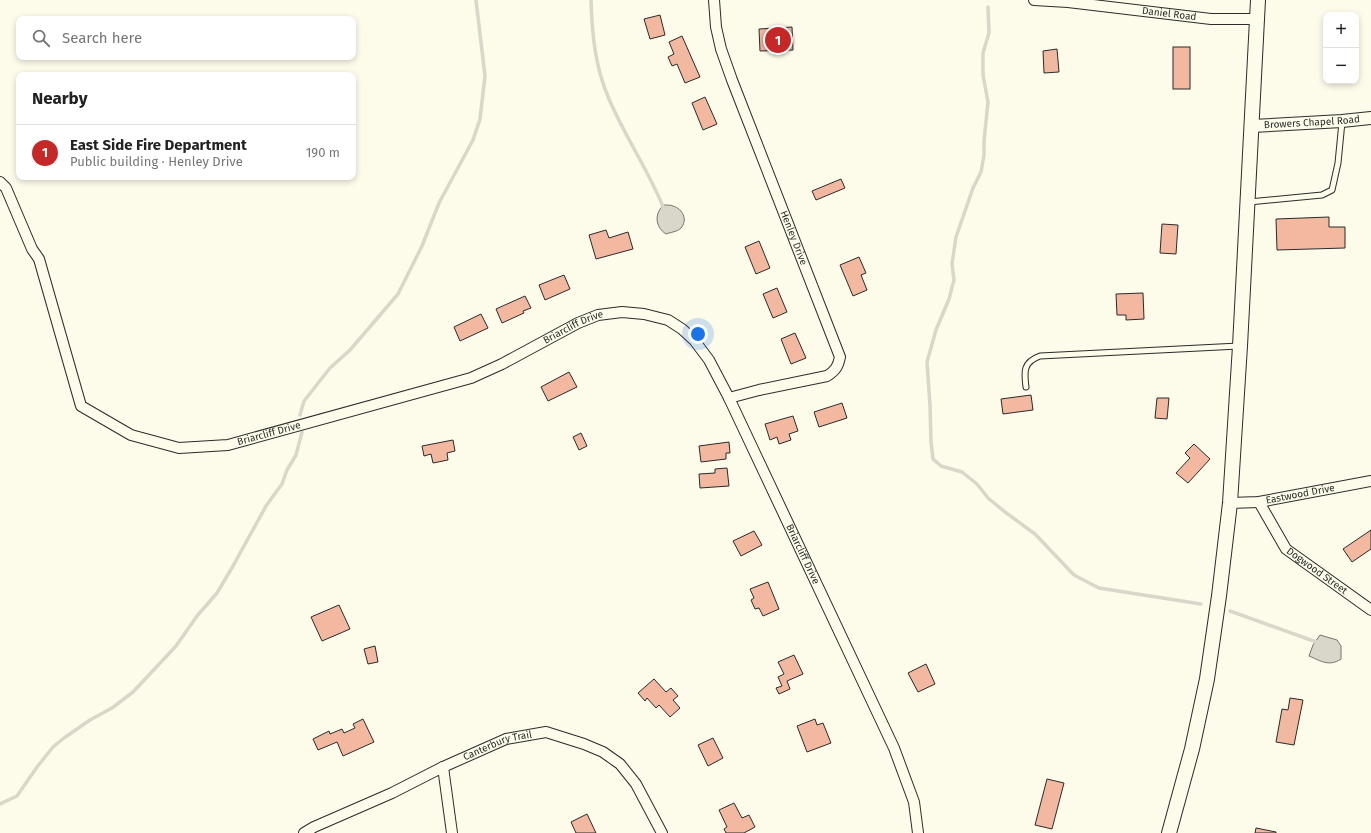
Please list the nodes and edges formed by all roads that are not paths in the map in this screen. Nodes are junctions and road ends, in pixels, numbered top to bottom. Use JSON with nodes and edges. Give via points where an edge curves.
{"nodes":[{"id":1,"x":714,"y":0,"type":"edge"},
{"id":2,"x":1034,"y":0,"type":"edge"},
{"id":3,"x":1258,"y":0,"type":"edge"},
{"id":4,"x":1068,"y":1,"type":"edge"},
{"id":5,"x":1257,"y":19,"type":"junction"},
{"id":6,"x":1371,"y":118,"type":"edge"},
{"id":7,"x":1342,"y":121,"type":"junction"},
{"id":8,"x":1252,"y":126,"type":"junction"},
{"id":9,"x":0,"y":182,"type":"edge"},
{"id":10,"x":1248,"y":202,"type":"junction"},
{"id":11,"x":1240,"y":346,"type":"junction"},
{"id":12,"x":1026,"y":387,"type":"dead end"},
{"id":13,"x":729,"y":398,"type":"junction"},
{"id":14,"x":1371,"y":482,"type":"edge"},
{"id":15,"x":1259,"y":502,"type":"junction"},
{"id":16,"x":1230,"y":503,"type":"junction"},
{"id":17,"x":1371,"y":610,"type":"edge"},
{"id":18,"x":443,"y":767,"type":"junction"},
{"id":19,"x":304,"y":833,"type":"edge"},
{"id":20,"x":452,"y":833,"type":"edge"},
{"id":21,"x":662,"y":833,"type":"edge"},
{"id":22,"x":918,"y":833,"type":"edge"},
{"id":23,"x":1169,"y":833,"type":"edge"}],
"edges":[{"from":1,"to":13,"type":"street","name":"Henley Drive","via":[[721,49],[840,357],[834,372],[827,376]]},
{"from":2,"to":4,"type":"street","name":"Daniel Road"},
{"from":3,"to":5,"type":"main road"},
{"from":4,"to":5,"type":"street","name":"Daniel Road","via":[[1211,19]]},
{"from":5,"to":8,"type":"main road"},
{"from":6,"to":7,"type":"street","name":"Browers Chapel Road"},
{"from":7,"to":8,"type":"street","name":"Browers Chapel Road"},
{"from":7,"to":10,"type":"lane","via":[[1338,163],[1332,190],[1322,195]]},
{"from":8,"to":10,"type":"main road"},
{"from":9,"to":13,"type":"street","name":"Briarcliff Drive","via":[[6,188],[32,249],[39,259],[81,406],[131,435],[179,448],[228,444],[471,378],[578,323],[598,315],[622,312],[668,320],[682,329],[709,360]]},
{"from":10,"to":11,"type":"main road"},
{"from":11,"to":12,"type":"lane","via":[[1040,356],[1032,359],[1027,365]]},
{"from":11,"to":16,"type":"main road"},
{"from":13,"to":22,"type":"street","name":"Briarcliff Drive","via":[[894,748],[914,802]]},
{"from":14,"to":15,"type":"street","name":"Eastwood Drive"},
{"from":15,"to":16,"type":"street","name":"Eastwood Drive"},
{"from":15,"to":17,"type":"street","name":"Dogwood Street","via":[[1286,549]]},
{"from":16,"to":23,"type":"main road","via":[[1207,679]]},
{"from":18,"to":19,"type":"street","name":"Canterbury Trail"},
{"from":18,"to":20,"type":"street"},
{"from":18,"to":21,"type":"street","name":"Canterbury Trail","via":[[506,739],[546,732],[553,734],[603,752],[620,764],[636,784]]}]}
